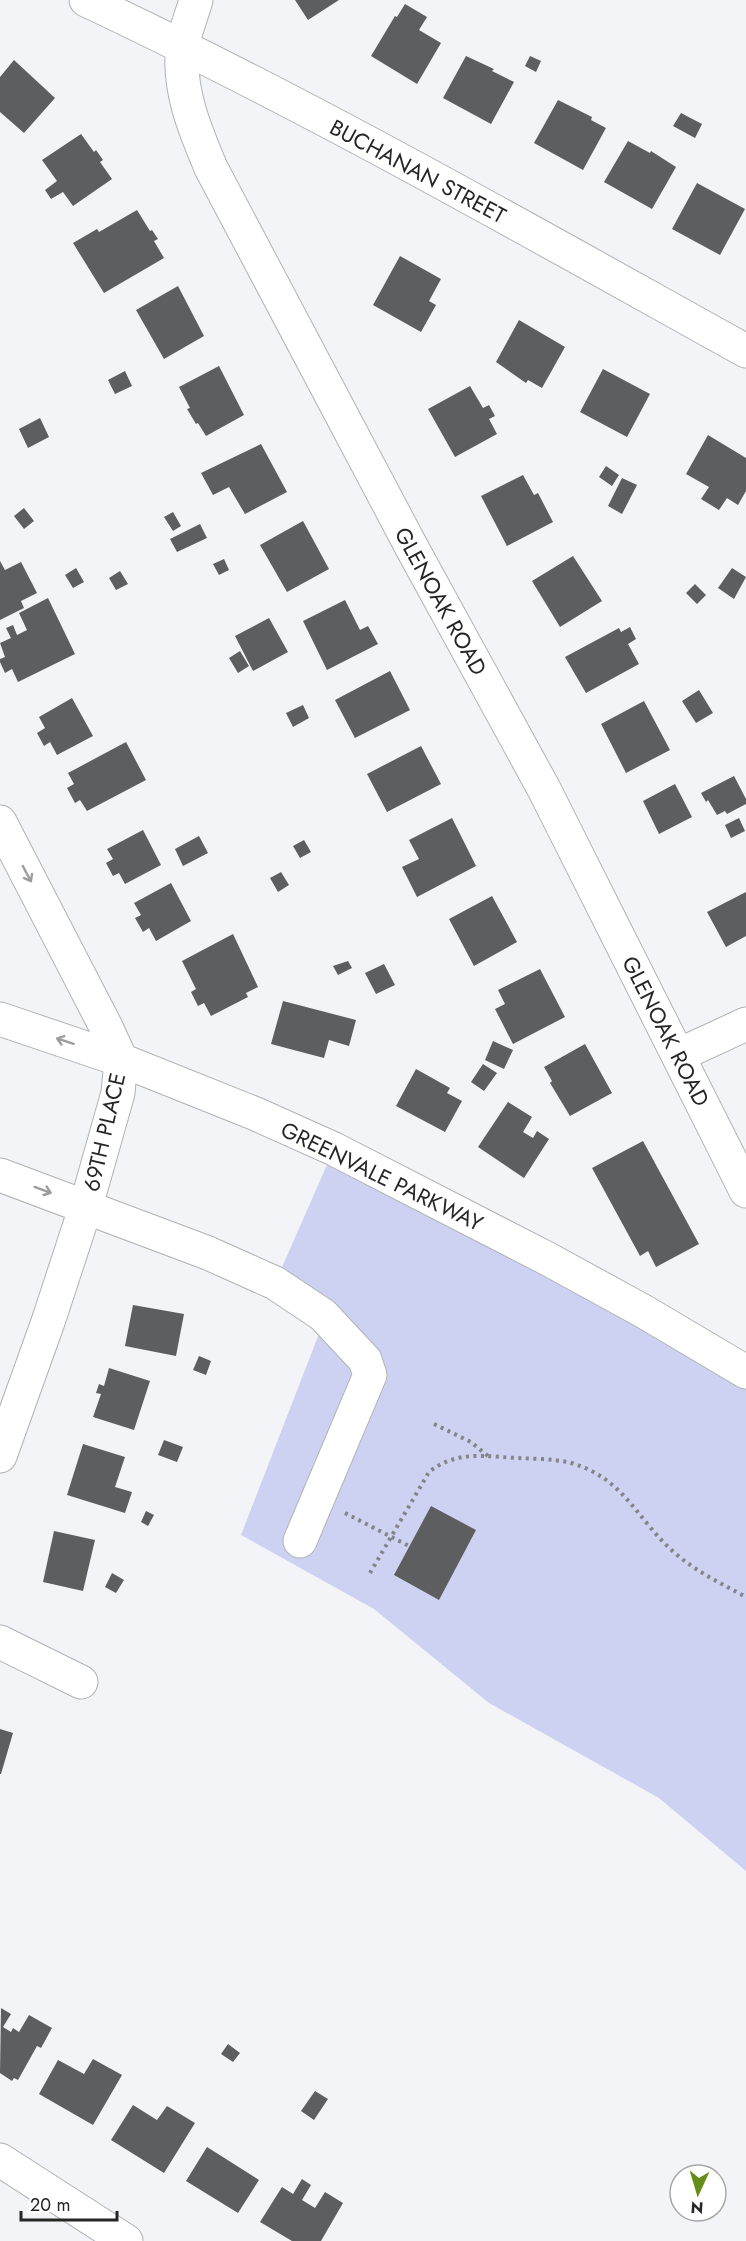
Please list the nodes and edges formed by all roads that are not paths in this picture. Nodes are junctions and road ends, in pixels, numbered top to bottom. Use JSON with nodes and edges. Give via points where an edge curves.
{"nodes":[{"id":1,"x":86,"y":0,"type":"edge"},
{"id":2,"x":196,"y":0,"type":"edge"},
{"id":3,"x":183,"y":46,"type":"junction"},
{"id":4,"x":746,"y":351,"type":"edge"},
{"id":5,"x":0,"y":822,"type":"edge"},
{"id":6,"x":0,"y":1019,"type":"edge"},
{"id":7,"x":746,"y":1024,"type":"edge"},
{"id":8,"x":679,"y":1055,"type":"junction"},
{"id":9,"x":121,"y":1059,"type":"junction"},
{"id":10,"x":0,"y":1175,"type":"edge"},
{"id":11,"x":746,"y":1191,"type":"edge"},
{"id":12,"x":86,"y":1206,"type":"junction"},
{"id":13,"x":746,"y":1372,"type":"edge"},
{"id":14,"x":0,"y":1456,"type":"edge"},
{"id":15,"x":300,"y":1541,"type":"dead end"},
{"id":16,"x":0,"y":1642,"type":"edge"},
{"id":17,"x":81,"y":1682,"type":"dead end"},
{"id":18,"x":0,"y":2160,"type":"edge"},
{"id":19,"x":126,"y":2241,"type":"edge"}],
"edges":[{"from":1,"to":3,"type":"street","name":"BUCHANAN STREET"},
{"from":2,"to":3,"type":"street","name":"GLENOAK ROAD"},
{"from":3,"to":4,"type":"street","name":"BUCHANAN STREET"},
{"from":3,"to":8,"type":"street","name":"GLENOAK ROAD","via":[[184,88],[193,127],[211,168],[544,789]]},
{"from":5,"to":9,"type":"street","name":"69TH PLACE","one_way":true},
{"from":9,"to":6,"type":"street","name":"GREENVALE PARKWAY","one_way":true},
{"from":7,"to":8,"type":"street"},
{"from":8,"to":11,"type":"street","name":"GLENOAK ROAD"},
{"from":9,"to":12,"type":"street","name":"69TH PLACE","via":[[118,1093]]},
{"from":9,"to":13,"type":"street","name":"GREENVALE PARKWAY","via":[[334,1149],[548,1259]]},
{"from":10,"to":12,"type":"street","one_way":true},
{"from":12,"to":14,"type":"street","name":"69TH PLACE"},
{"from":12,"to":15,"type":"street","via":[[274,1283],[323,1315],[365,1360],[369,1375]]},
{"from":16,"to":17,"type":"street"},
{"from":18,"to":19,"type":"street"}]}
